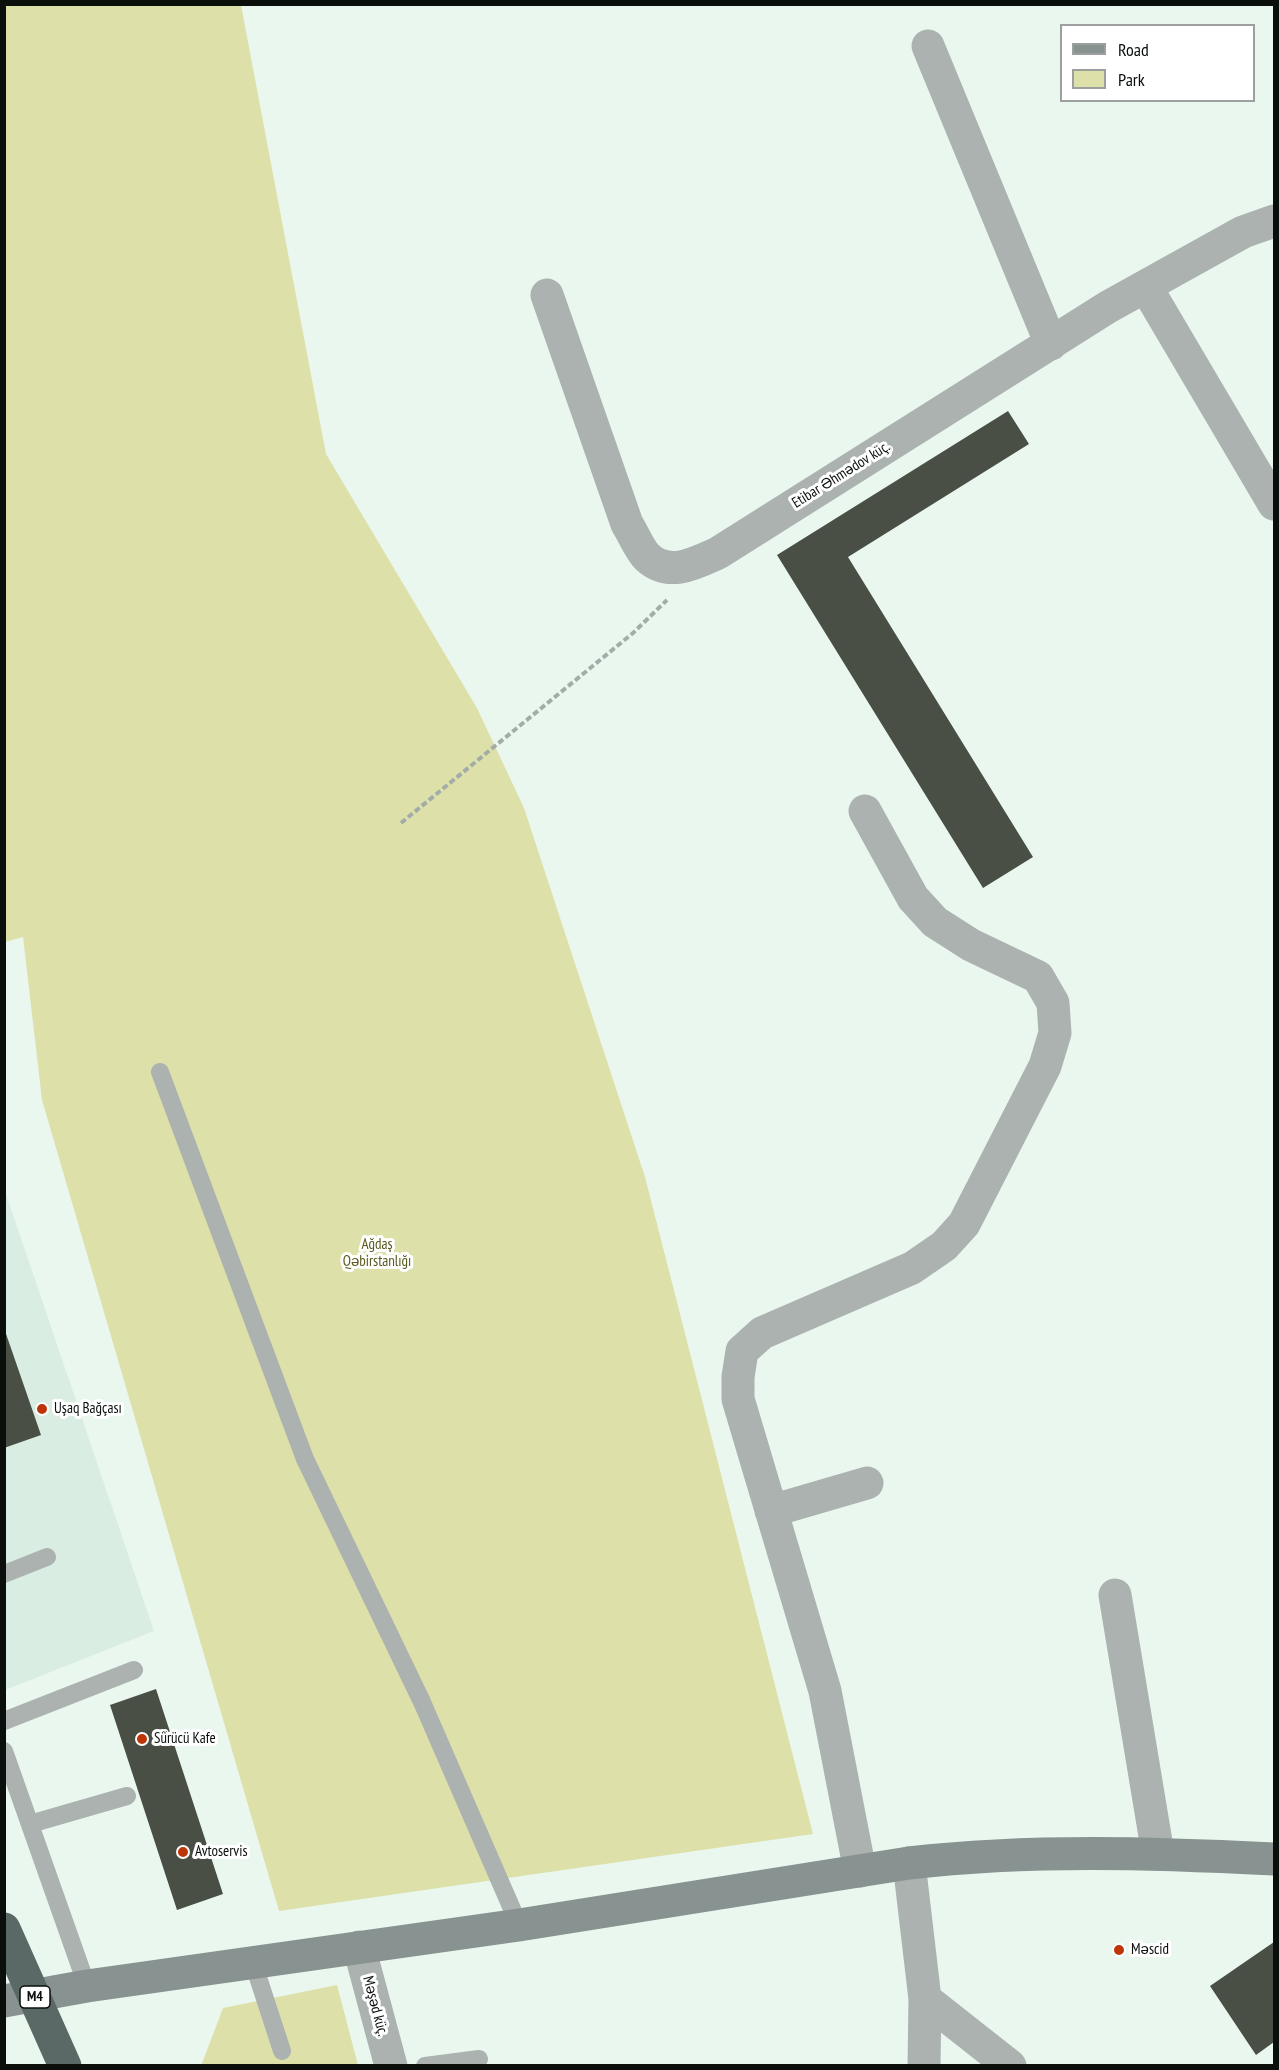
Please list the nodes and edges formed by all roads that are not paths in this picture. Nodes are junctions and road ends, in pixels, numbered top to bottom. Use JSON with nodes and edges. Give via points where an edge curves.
{"nodes":[{"id":1,"x":928,"y":46,"type":"dead end"},
{"id":2,"x":1275,"y":221,"type":"edge"},
{"id":3,"x":1146,"y":286,"type":"junction"},
{"id":4,"x":547,"y":295,"type":"dead end"},
{"id":5,"x":1051,"y":344,"type":"junction"},
{"id":6,"x":1275,"y":504,"type":"edge"},
{"id":7,"x":865,"y":811,"type":"dead end"},
{"id":8,"x":160,"y":1072,"type":"dead end"},
{"id":9,"x":867,"y":1483,"type":"dead end"},
{"id":10,"x":771,"y":1511,"type":"junction"},
{"id":11,"x":47,"y":1557,"type":"dead end"},
{"id":12,"x":4,"y":1574,"type":"edge"},
{"id":13,"x":1115,"y":1595,"type":"dead end"},
{"id":14,"x":134,"y":1670,"type":"dead end"},
{"id":15,"x":4,"y":1721,"type":"edge"},
{"id":16,"x":4,"y":1751,"type":"edge"},
{"id":17,"x":127,"y":1796,"type":"dead end"},
{"id":18,"x":30,"y":1824,"type":"junction"},
{"id":19,"x":1158,"y":1854,"type":"junction"},
{"id":20,"x":1275,"y":1859,"type":"edge"},
{"id":21,"x":909,"y":1863,"type":"junction"},
{"id":22,"x":860,"y":1871,"type":"junction"},
{"id":23,"x":519,"y":1925,"type":"junction"},
{"id":24,"x":4,"y":1929,"type":"edge"},
{"id":25,"x":359,"y":1947,"type":"junction"},
{"id":26,"x":253,"y":1962,"type":"junction"},
{"id":27,"x":87,"y":1986,"type":"junction"},
{"id":28,"x":20,"y":1999,"type":"edge"},
{"id":29,"x":925,"y":1999,"type":"junction"},
{"id":30,"x":282,"y":2051,"type":"dead end"},
{"id":31,"x":479,"y":2059,"type":"dead end"},
{"id":32,"x":65,"y":2066,"type":"edge"},
{"id":33,"x":391,"y":2066,"type":"edge"},
{"id":34,"x":425,"y":2066,"type":"edge"},
{"id":35,"x":924,"y":2066,"type":"edge"},
{"id":36,"x":1010,"y":2066,"type":"edge"}],
"edges":[{"from":1,"to":5,"type":"street"},
{"from":2,"to":3,"type":"street","name":"Etibar Əhmədov küç.","via":[[1243,232]]},
{"from":3,"to":5,"type":"street","name":"Etibar Əhmədov küç."},
{"from":3,"to":6,"type":"street"},
{"from":4,"to":5,"type":"street","name":"Etibar Əhmədov küç.","via":[[627,524],[647,557],[666,567],[685,568],[718,553]]},
{"from":7,"to":10,"type":"street","via":[[913,898],[935,922],[971,945],[1038,977],[1053,1003],[1055,1033],[1045,1066],[964,1224],[944,1246],[912,1268],[762,1333],[742,1352],[738,1399]]},
{"from":8,"to":23,"type":"lane","via":[[305,1459],[422,1702]]},
{"from":9,"to":10,"type":"street"},
{"from":10,"to":22,"type":"street","via":[[825,1691]]},
{"from":11,"to":12,"type":"lane"},
{"from":13,"to":19,"type":"street"},
{"from":14,"to":15,"type":"lane"},
{"from":16,"to":18,"type":"lane"},
{"from":17,"to":18,"type":"lane"},
{"from":18,"to":27,"type":"lane"},
{"from":19,"to":20,"type":"street"},
{"from":19,"to":21,"type":"street","via":[[1035,1854]]},
{"from":21,"to":22,"type":"street"},
{"from":21,"to":29,"type":"street"},
{"from":22,"to":23,"type":"street"},
{"from":23,"to":25,"type":"street"},
{"from":24,"to":28,"type":"highway","number":"M4"},
{"from":25,"to":26,"type":"street"},
{"from":25,"to":33,"type":"street","name":"Məşəd küç."},
{"from":26,"to":27,"type":"street"},
{"from":26,"to":30,"type":"lane"},
{"from":27,"to":28,"type":"street"},
{"from":28,"to":32,"type":"highway","number":"M4"},
{"from":29,"to":35,"type":"street"},
{"from":29,"to":36,"type":"street"},
{"from":31,"to":34,"type":"lane"}]}
